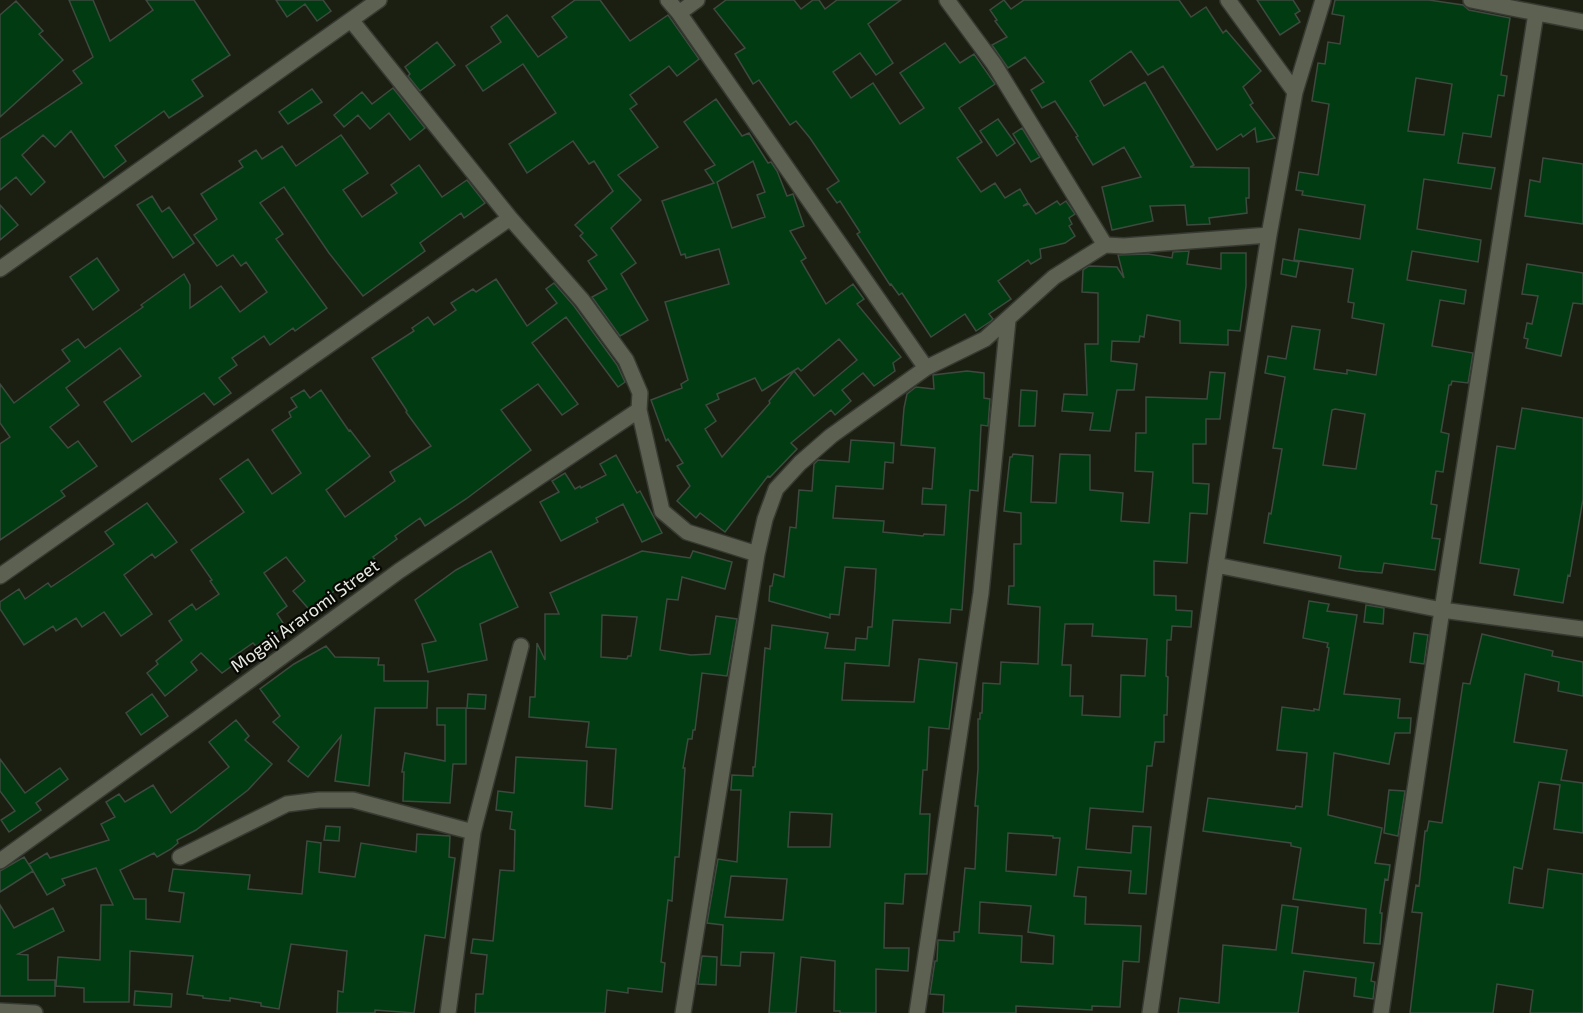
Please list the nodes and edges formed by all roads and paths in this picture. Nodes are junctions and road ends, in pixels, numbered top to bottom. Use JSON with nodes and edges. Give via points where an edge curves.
{"nodes":[{"id":1,"x":379,"y":0,"type":"edge"},
{"id":2,"x":668,"y":0,"type":"edge"},
{"id":3,"x":697,"y":0,"type":"edge"},
{"id":4,"x":948,"y":0,"type":"edge"},
{"id":5,"x":1228,"y":0,"type":"edge"},
{"id":6,"x":1323,"y":0,"type":"edge"},
{"id":7,"x":1471,"y":0,"type":"edge"},
{"id":8,"x":679,"y":13,"type":"junction"},
{"id":9,"x":1536,"y":13,"type":"junction"},
{"id":10,"x":351,"y":20,"type":"junction"},
{"id":11,"x":1583,"y":22,"type":"edge"},
{"id":12,"x":1295,"y":92,"type":"junction"},
{"id":13,"x":510,"y":218,"type":"junction"},
{"id":14,"x":1269,"y":236,"type":"junction"},
{"id":15,"x":1105,"y":245,"type":"junction"},
{"id":16,"x":0,"y":268,"type":"edge"},
{"id":17,"x":1008,"y":320,"type":"junction"},
{"id":18,"x":926,"y":368,"type":"junction"},
{"id":19,"x":639,"y":410,"type":"junction"},
{"id":20,"x":757,"y":554,"type":"junction"},
{"id":21,"x":1216,"y":565,"type":"junction"},
{"id":22,"x":0,"y":576,"type":"edge"},
{"id":23,"x":1442,"y":610,"type":"junction"},
{"id":24,"x":1583,"y":629,"type":"edge"},
{"id":25,"x":521,"y":646,"type":"dead end"},
{"id":26,"x":473,"y":832,"type":"junction"},
{"id":27,"x":180,"y":857,"type":"dead end"},
{"id":28,"x":0,"y":861,"type":"edge"},
{"id":29,"x":0,"y":1011,"type":"edge"},
{"id":30,"x":35,"y":1013,"type":"edge"},
{"id":31,"x":448,"y":1013,"type":"edge"},
{"id":32,"x":683,"y":1013,"type":"edge"},
{"id":33,"x":917,"y":1013,"type":"edge"},
{"id":34,"x":1150,"y":1013,"type":"edge"},
{"id":35,"x":1381,"y":1013,"type":"edge"}],
"edges":[{"from":1,"to":10,"type":"street"},
{"from":2,"to":8,"type":"street"},
{"from":3,"to":8,"type":"street"},
{"from":4,"to":15,"type":"street","via":[[994,64]]},
{"from":5,"to":12,"type":"street"},
{"from":6,"to":12,"type":"street"},
{"from":7,"to":9,"type":"street"},
{"from":8,"to":18,"type":"street"},
{"from":9,"to":11,"type":"street"},
{"from":9,"to":23,"type":"street"},
{"from":10,"to":13,"type":"street"},
{"from":10,"to":16,"type":"street"},
{"from":12,"to":14,"type":"street"},
{"from":13,"to":19,"type":"street","via":[[582,300],[626,360],[640,393]]},
{"from":13,"to":22,"type":"street"},
{"from":14,"to":15,"type":"street"},
{"from":14,"to":21,"type":"street"},
{"from":15,"to":17,"type":"street","via":[[1054,277]]},
{"from":17,"to":18,"type":"street","via":[[985,339]]},
{"from":17,"to":33,"type":"street","via":[[981,593]]},
{"from":18,"to":20,"type":"street","via":[[831,436],[784,480],[768,509]]},
{"from":19,"to":20,"type":"street","via":[[662,511],[687,532]]},
{"from":19,"to":28,"type":"street","name":"Mogaji Araromi Street","via":[[399,571]]},
{"from":20,"to":32,"type":"street"},
{"from":21,"to":23,"type":"street"},
{"from":21,"to":34,"type":"street"},
{"from":23,"to":24,"type":"street"},
{"from":23,"to":35,"type":"street"},
{"from":25,"to":26,"type":"street"},
{"from":26,"to":27,"type":"street","via":[[353,800],[319,800],[287,804]]},
{"from":26,"to":31,"type":"street"},
{"from":29,"to":30,"type":"street"}]}
